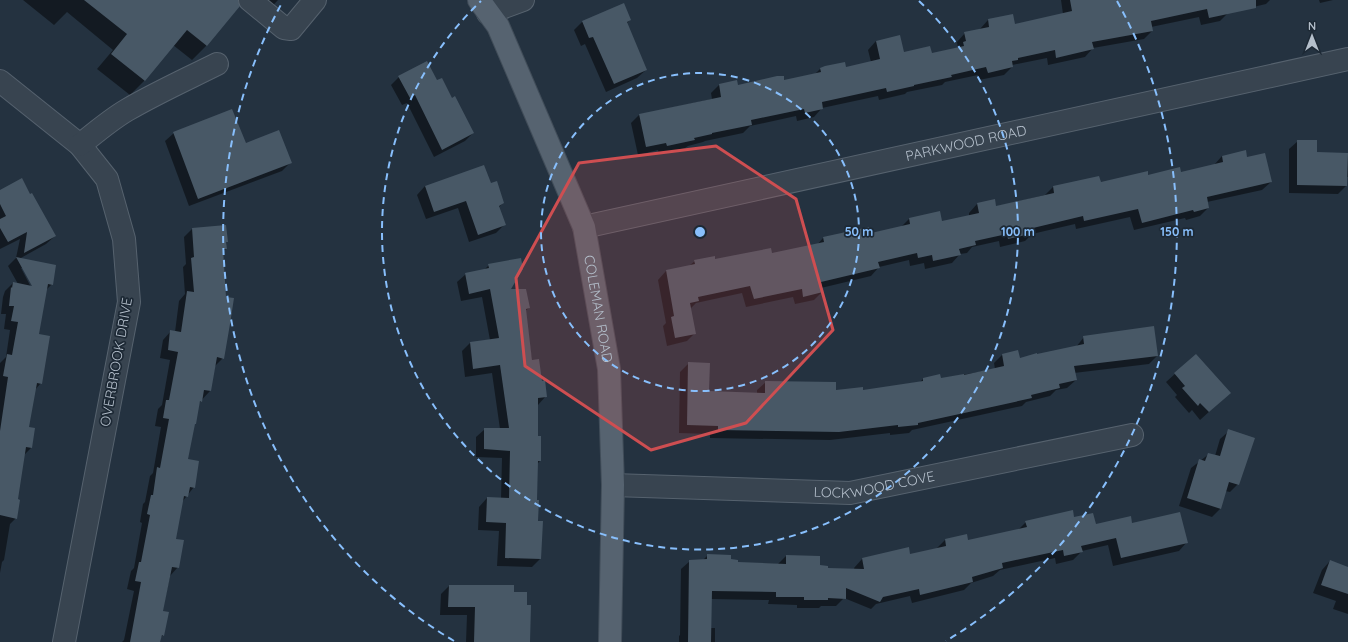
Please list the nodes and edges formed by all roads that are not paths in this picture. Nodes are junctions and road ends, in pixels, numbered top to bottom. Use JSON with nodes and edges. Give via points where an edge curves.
{"nodes":[{"id":1,"x":250,"y":0,"type":"edge"},
{"id":2,"x":315,"y":0,"type":"edge"},
{"id":3,"x":524,"y":0,"type":"edge"},
{"id":4,"x":483,"y":6,"type":"edge"},
{"id":5,"x":1348,"y":59,"type":"edge"},
{"id":6,"x":217,"y":64,"type":"dead end"},
{"id":7,"x":0,"y":81,"type":"edge"},
{"id":8,"x":80,"y":145,"type":"junction"},
{"id":9,"x":584,"y":227,"type":"junction"},
{"id":10,"x":1132,"y":435,"type":"dead end"},
{"id":11,"x":613,"y":485,"type":"junction"},
{"id":12,"x":64,"y":642,"type":"edge"},
{"id":13,"x":610,"y":642,"type":"edge"}],
"edges":[{"from":1,"to":2,"type":"street","via":[[284,28],[291,29]]},
{"from":3,"to":4,"type":"street"},
{"from":4,"to":9,"type":"main road","name":"COLEMAN ROAD","via":[[498,26]]},
{"from":5,"to":9,"type":"street","name":"PARKWOOD ROAD"},
{"from":6,"to":8,"type":"street","via":[[126,110]]},
{"from":7,"to":8,"type":"street","name":"OVERBROOK DRIVE"},
{"from":8,"to":12,"type":"street","name":"OVERBROOK DRIVE","via":[[106,179],[124,239],[129,302]]},
{"from":9,"to":11,"type":"main road","name":"COLEMAN ROAD","via":[[608,370]]},
{"from":10,"to":11,"type":"street","name":"LOCKWOOD COVE","via":[[850,493]]},
{"from":11,"to":13,"type":"main road","name":"COLEMAN ROAD"}]}
